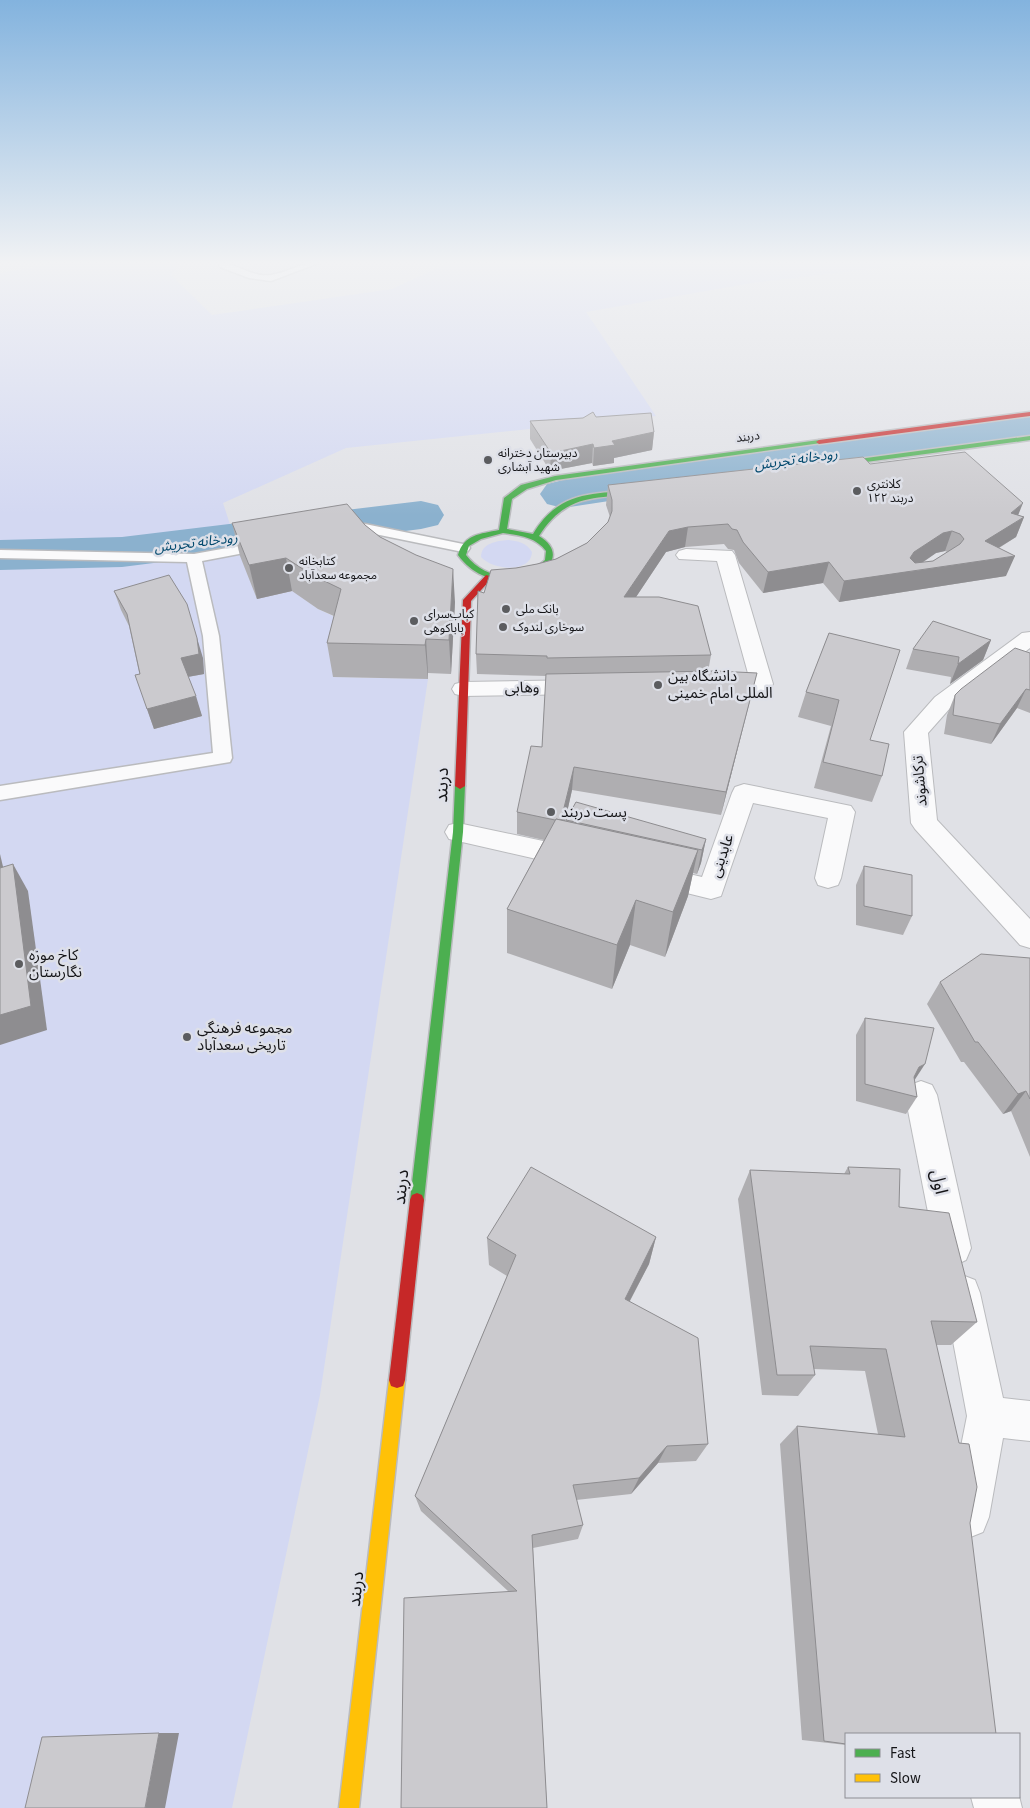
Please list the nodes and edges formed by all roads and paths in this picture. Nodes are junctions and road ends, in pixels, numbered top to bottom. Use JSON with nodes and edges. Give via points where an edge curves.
{"nodes":[{"id":1,"x":1030,"y":414,"type":"edge"},
{"id":2,"x":1030,"y":438,"type":"edge"},
{"id":3,"x":821,"y":466,"type":"edge"},
{"id":4,"x":649,"y":491,"type":"edge"},
{"id":5,"x":503,"y":531,"type":"junction"},
{"id":6,"x":326,"y":535,"type":"edge"},
{"id":7,"x":535,"y":537,"type":"junction"},
{"id":8,"x":279,"y":543,"type":"edge"},
{"id":9,"x":463,"y":548,"type":"junction"},
{"id":10,"x":0,"y":554,"type":"edge"},
{"id":11,"x":686,"y":555,"type":"dead end"},
{"id":12,"x":194,"y":558,"type":"junction"},
{"id":13,"x":489,"y":577,"type":"junction"},
{"id":14,"x":1030,"y":638,"type":"edge"},
{"id":15,"x":692,"y":686,"type":"edge"},
{"id":16,"x":602,"y":687,"type":"edge"},
{"id":17,"x":463,"y":689,"type":"junction"},
{"id":18,"x":0,"y":793,"type":"edge"},
{"id":19,"x":458,"y":832,"type":"junction"},
{"id":20,"x":604,"y":865,"type":"edge"},
{"id":21,"x":633,"y":871,"type":"edge"},
{"id":22,"x":828,"y":878,"type":"dead end"},
{"id":23,"x":1030,"y":937,"type":"edge"},
{"id":24,"x":922,"y":1095,"type":"dead end"},
{"id":25,"x":987,"y":1416,"type":"junction"},
{"id":26,"x":1030,"y":1421,"type":"edge"},
{"id":27,"x":967,"y":1556,"type":"edge"},
{"id":28,"x":349,"y":1808,"type":"edge"}],
"edges":[{"from":1,"to":5,"type":"main road","name":"دربند","via":[[554,478],[524,486],[508,498]]},
{"from":2,"to":3,"type":"main road"},
{"from":4,"to":7,"type":"main road","via":[[561,506],[551,513]]},
{"from":5,"to":7,"type":"main road"},
{"from":5,"to":9,"type":"main road","via":[[478,536]]},
{"from":6,"to":9,"type":"lane","via":[[364,528]]},
{"from":7,"to":13,"type":"main road","via":[[549,549],[547,564],[540,570],[516,578]]},
{"from":8,"to":12,"type":"lane"},
{"from":9,"to":13,"type":"main road","via":[[463,562]]},
{"from":10,"to":12,"type":"lane"},
{"from":11,"to":15,"type":"street","via":[[725,555],[762,684]]},
{"from":12,"to":18,"type":"lane","via":[[211,636],[223,758]]},
{"from":13,"to":17,"type":"main road","name":"دربند","via":[[467,600]]},
{"from":14,"to":23,"type":"street","name":"ترکاشوند","via":[[943,702],[916,732],[924,824]]},
{"from":16,"to":17,"type":"street","name":"وهابی"},
{"from":17,"to":19,"type":"main road","name":"دربند"},
{"from":19,"to":20,"type":"street"},
{"from":19,"to":28,"type":"main road","name":"دربند"},
{"from":21,"to":22,"type":"street","name":"عابدینی","via":[[711,889],[744,793],[842,812]]},
{"from":24,"to":25,"type":"street","name":"اول"},
{"from":25,"to":26,"type":"street"},
{"from":25,"to":27,"type":"street","via":[[965,1536]]}]}
